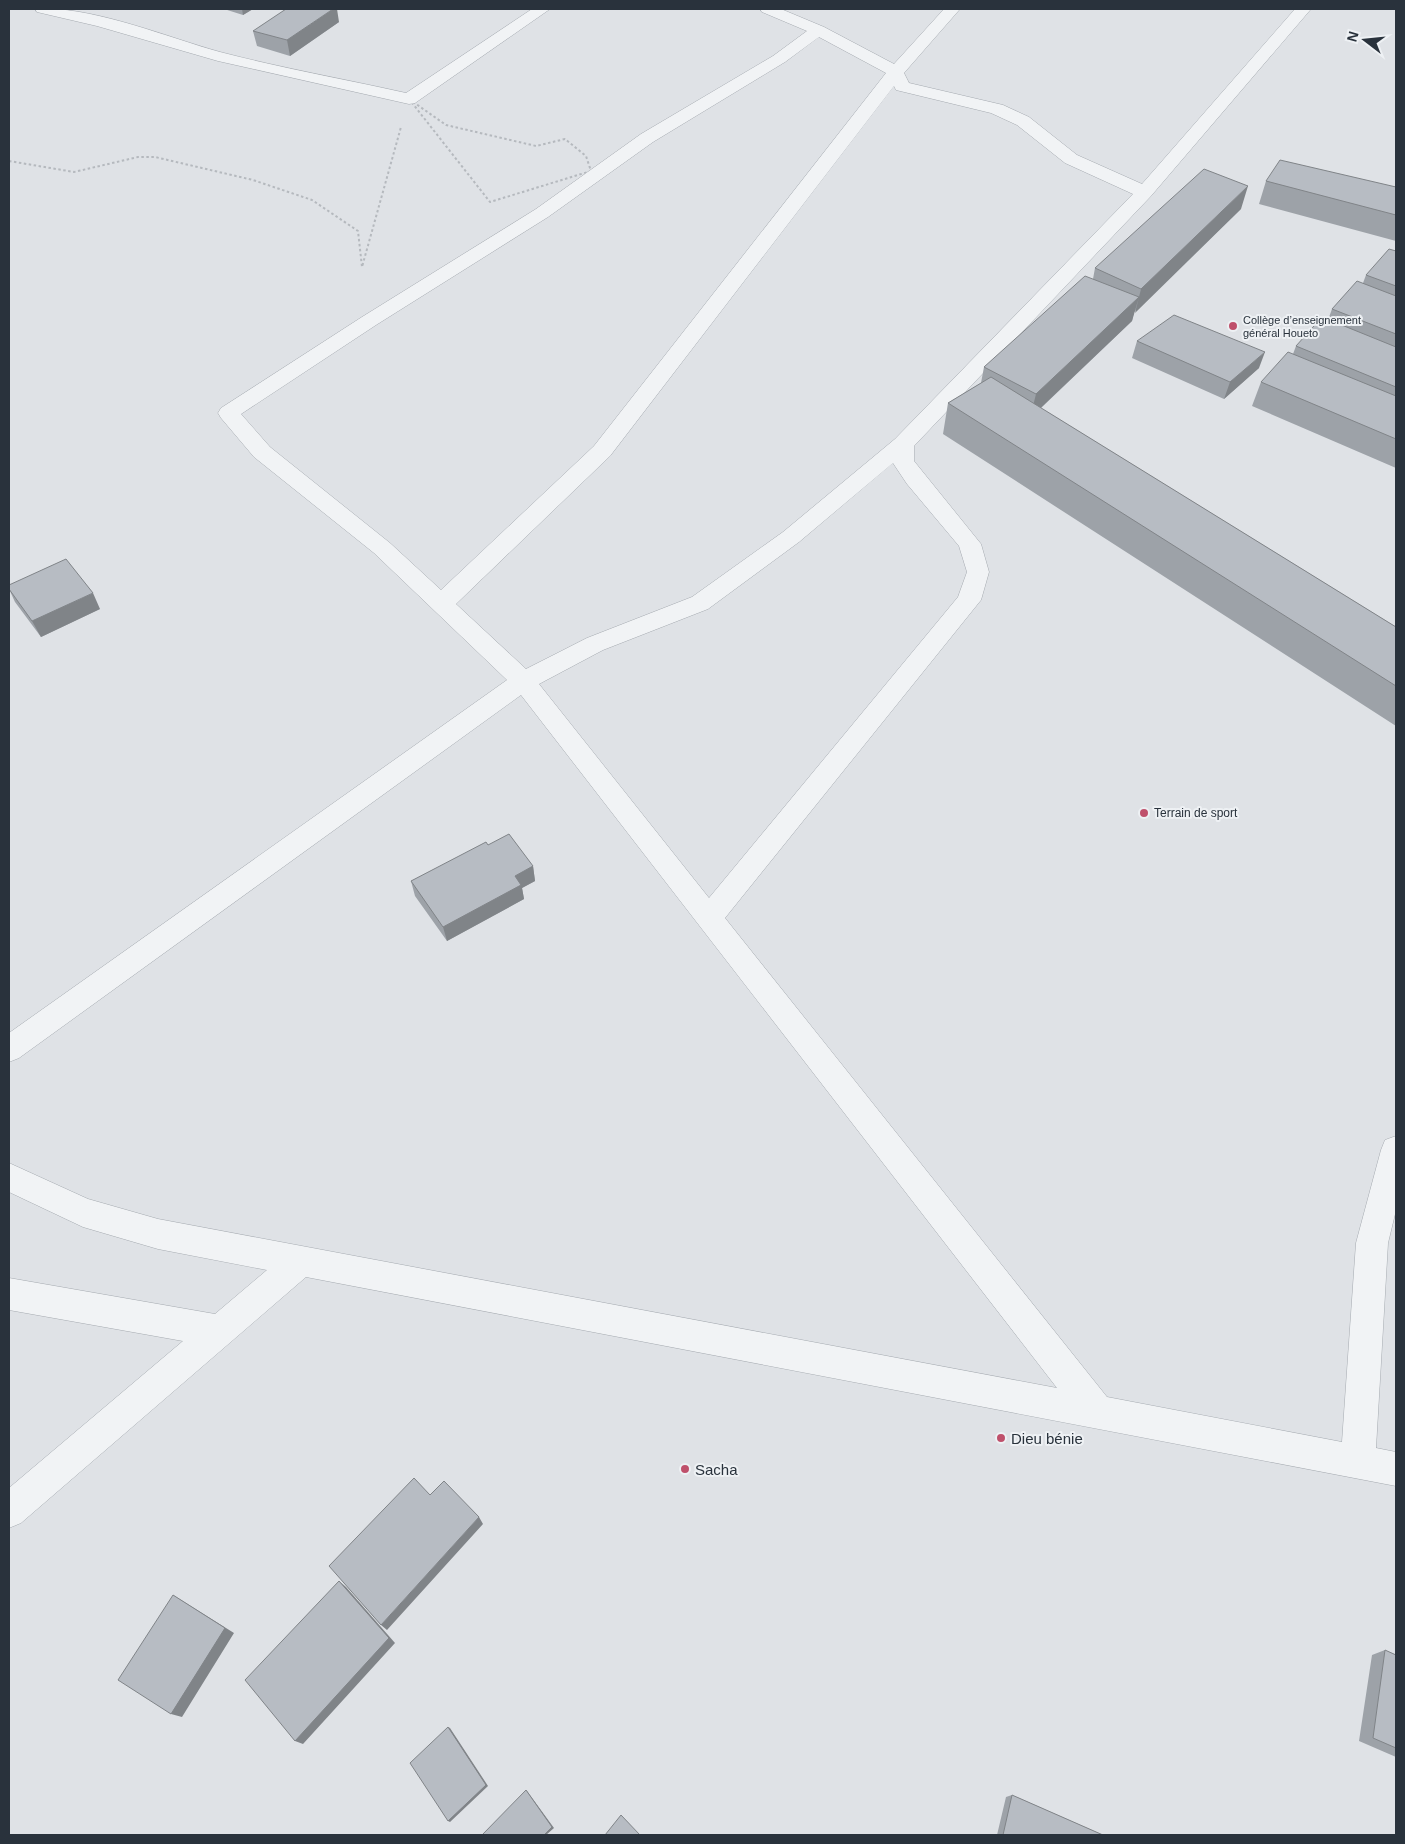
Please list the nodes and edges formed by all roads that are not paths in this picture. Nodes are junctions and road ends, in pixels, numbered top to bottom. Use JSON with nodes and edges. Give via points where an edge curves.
{"nodes":[{"id":1,"x":42,"y":9,"type":"edge"},
{"id":2,"x":542,"y":9,"type":"edge"},
{"id":3,"x":768,"y":9,"type":"edge"},
{"id":4,"x":952,"y":9,"type":"edge"},
{"id":5,"x":1303,"y":9,"type":"edge"},
{"id":6,"x":818,"y":30,"type":"junction"},
{"id":7,"x":896,"y":72,"type":"junction"},
{"id":8,"x":1145,"y":192,"type":"junction"},
{"id":9,"x":903,"y":444,"type":"junction"},
{"id":10,"x":441,"y":604,"type":"junction"},
{"id":11,"x":523,"y":681,"type":"junction"},
{"id":12,"x":709,"y":918,"type":"junction"},
{"id":13,"x":9,"y":1049,"type":"edge"},
{"id":14,"x":1396,"y":1150,"type":"edge"},
{"id":15,"x":9,"y":1177,"type":"edge"},
{"id":16,"x":300,"y":1262,"type":"junction"},
{"id":17,"x":9,"y":1294,"type":"edge"},
{"id":18,"x":220,"y":1331,"type":"junction"},
{"id":19,"x":1098,"y":1413,"type":"junction"},
{"id":20,"x":1358,"y":1462,"type":"junction"},
{"id":21,"x":1396,"y":1469,"type":"edge"},
{"id":22,"x":9,"y":1511,"type":"edge"}],
"edges":[{"from":1,"to":2,"type":"street","via":[[408,104]]},
{"from":3,"to":6,"type":"street"},
{"from":4,"to":7,"type":"street"},
{"from":5,"to":8,"type":"street"},
{"from":6,"to":7,"type":"street"},
{"from":6,"to":10,"type":"street","via":[[779,59],[647,138],[542,213],[228,413],[262,452],[382,548]]},
{"from":7,"to":8,"type":"street","via":[[902,86],[997,109],[1022,120],[1071,158]]},
{"from":7,"to":10,"type":"street","via":[[602,451]]},
{"from":8,"to":9,"type":"street"},
{"from":9,"to":11,"type":"street","via":[[791,537],[700,603],[595,644]]},
{"from":9,"to":12,"type":"street","via":[[903,462],[907,468],[970,544],[978,572],[969,600]]},
{"from":10,"to":11,"type":"street"},
{"from":11,"to":12,"type":"street"},
{"from":11,"to":13,"type":"street"},
{"from":12,"to":19,"type":"street"},
{"from":14,"to":20,"type":"street","via":[[1372,1243]]},
{"from":15,"to":16,"type":"street","via":[[83,1212],[149,1232]]},
{"from":16,"to":18,"type":"street"},
{"from":16,"to":19,"type":"street"},
{"from":17,"to":18,"type":"street"},
{"from":18,"to":22,"type":"street"},
{"from":19,"to":20,"type":"street"},
{"from":20,"to":21,"type":"street"}]}
